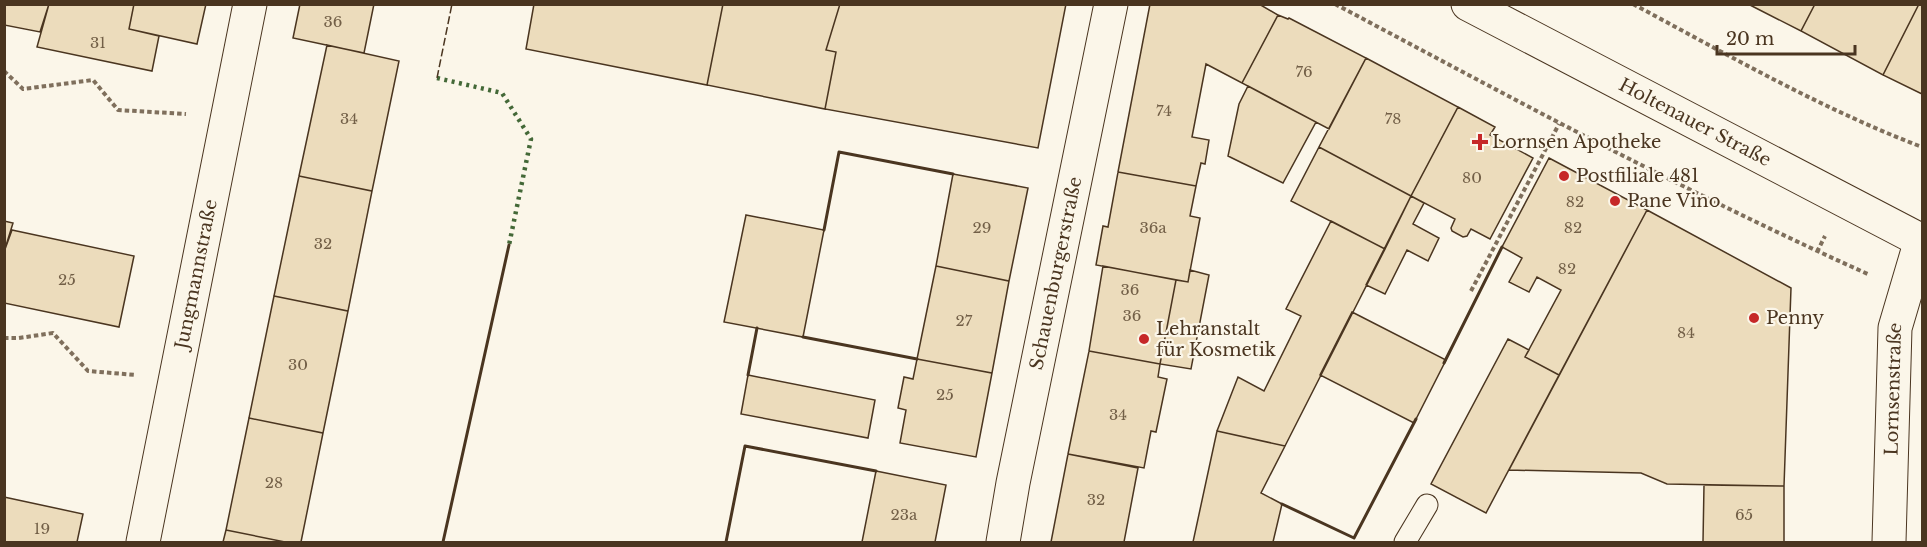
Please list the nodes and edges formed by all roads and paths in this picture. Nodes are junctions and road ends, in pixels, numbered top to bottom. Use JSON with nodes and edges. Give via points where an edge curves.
{"nodes":[{"id":1,"x":250,"y":4,"type":"edge"},
{"id":2,"x":1111,"y":4,"type":"edge"},
{"id":3,"x":1335,"y":4,"type":"edge"},
{"id":4,"x":1468,"y":4,"type":"edge"},
{"id":5,"x":1633,"y":4,"type":"edge"},
{"id":6,"x":4,"y":71,"type":"edge"},
{"id":7,"x":228,"y":114,"type":"junction"},
{"id":8,"x":1560,"y":124,"type":"junction"},
{"id":9,"x":1923,"y":147,"type":"edge"},
{"id":10,"x":1922,"y":241,"type":"edge"},
{"id":11,"x":1472,"y":291,"type":"dead end"},
{"id":12,"x":1906,"y":292,"type":"junction"},
{"id":13,"x":4,"y":338,"type":"edge"},
{"id":14,"x":175,"y":378,"type":"junction"},
{"id":15,"x":1427,"y":505,"type":"dead end"},
{"id":16,"x":142,"y":543,"type":"edge"},
{"id":17,"x":1003,"y":543,"type":"edge"},
{"id":18,"x":1405,"y":543,"type":"edge"},
{"id":19,"x":1889,"y":543,"type":"edge"}],
"edges":[{"from":1,"to":7,"type":"street","name":"Jungmannstraße"},
{"from":2,"to":17,"type":"street","name":"Schauenburgerstraße"},
{"from":3,"to":8,"type":"path"},
{"from":4,"to":10,"type":"street","name":"Holtenauer Straße"},
{"from":5,"to":9,"type":"path","via":[[1874,129]]},
{"from":6,"to":7,"type":"path","via":[[23,89],[93,80],[118,110]]},
{"from":7,"to":14,"type":"street","name":"Jungmannstraße"},
{"from":8,"to":11,"type":"path"},
{"from":8,"to":12,"type":"path"},
{"from":10,"to":12,"type":"street","name":"Lornsenstraße"},
{"from":12,"to":19,"type":"street","name":"Lornsenstraße","via":[[1895,328]]},
{"from":13,"to":14,"type":"path","via":[[53,333],[88,371]]},
{"from":14,"to":16,"type":"street","name":"Jungmannstraße"},
{"from":15,"to":18,"type":"lane"}]}
